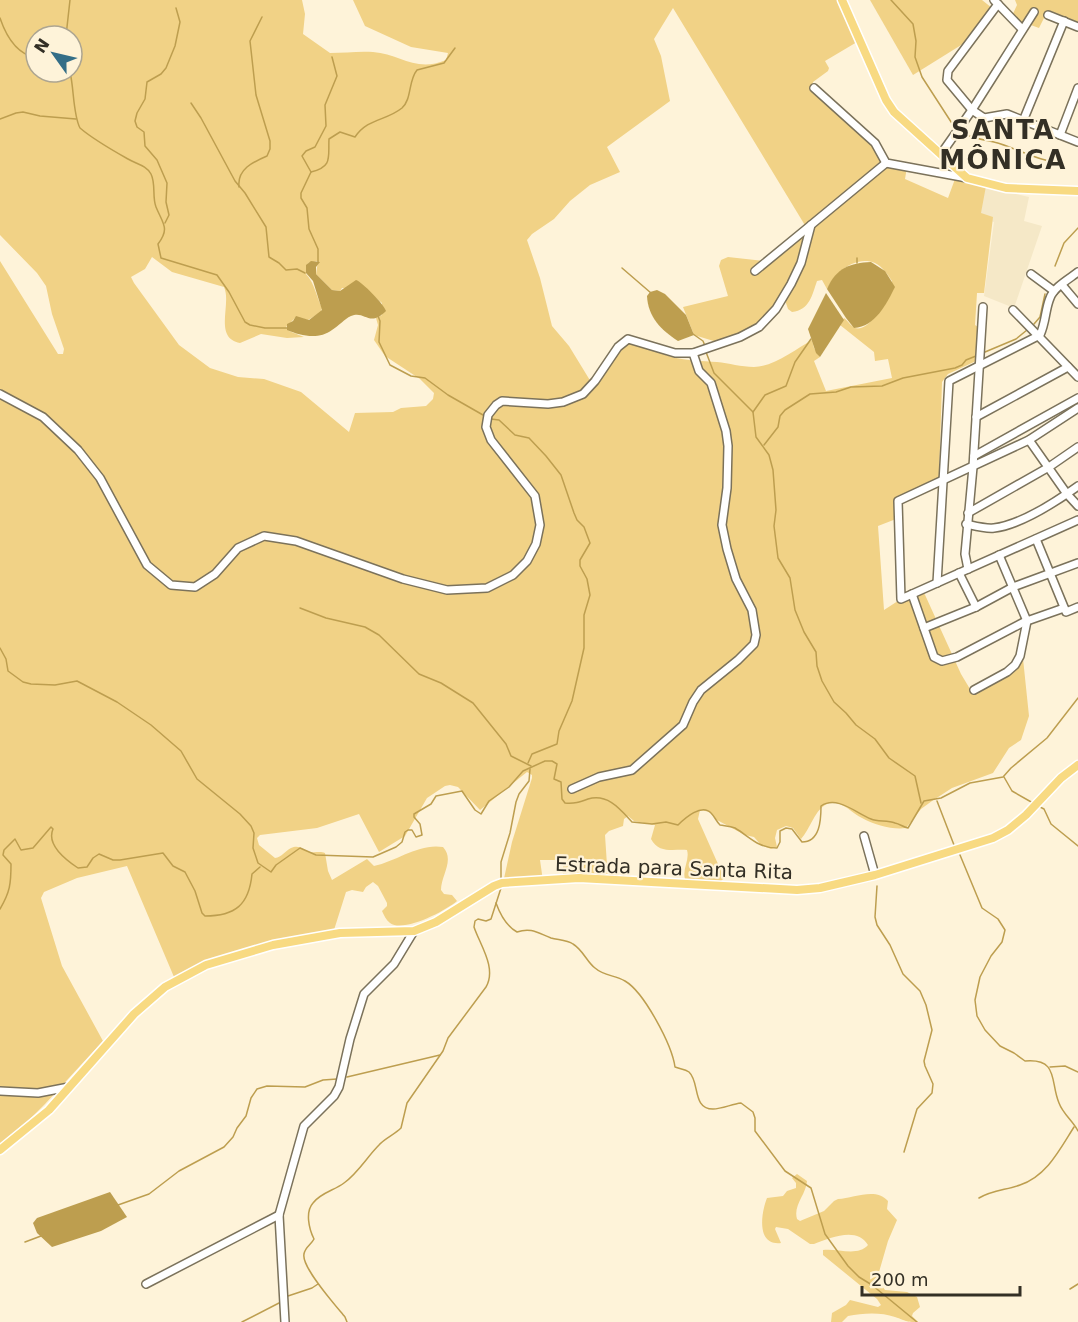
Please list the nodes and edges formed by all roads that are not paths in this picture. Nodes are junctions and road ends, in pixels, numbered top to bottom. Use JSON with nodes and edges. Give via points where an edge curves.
{"nodes":[{"id":1,"x":842,"y":0,"type":"edge"},
{"id":2,"x":996,"y":2,"type":"edge"},
{"id":3,"x":1034,"y":12,"type":"dead end"},
{"id":4,"x":1048,"y":15,"type":"dead end"},
{"id":5,"x":1064,"y":21,"type":"junction"},
{"id":6,"x":1078,"y":27,"type":"edge"},
{"id":7,"x":1022,"y":29,"type":"junction"},
{"id":8,"x":814,"y":87,"type":"dead end"},
{"id":9,"x":1078,"y":88,"type":"edge"},
{"id":10,"x":972,"y":110,"type":"junction"},
{"id":11,"x":1023,"y":121,"type":"junction"},
{"id":12,"x":1060,"y":135,"type":"junction"},
{"id":13,"x":1078,"y":142,"type":"edge"},
{"id":14,"x":941,"y":154,"type":"junction"},
{"id":15,"x":886,"y":163,"type":"junction"},
{"id":16,"x":967,"y":178,"type":"junction"},
{"id":17,"x":1078,"y":191,"type":"edge"},
{"id":18,"x":811,"y":225,"type":"junction"},
{"id":19,"x":755,"y":271,"type":"dead end"},
{"id":20,"x":1078,"y":272,"type":"edge"},
{"id":21,"x":1031,"y":274,"type":"dead end"},
{"id":22,"x":1062,"y":285,"type":"junction"},
{"id":23,"x":1054,"y":291,"type":"junction"},
{"id":24,"x":1078,"y":304,"type":"edge"},
{"id":25,"x":984,"y":307,"type":"dead end"},
{"id":26,"x":1013,"y":310,"type":"dead end"},
{"id":27,"x":1040,"y":335,"type":"junction"},
{"id":28,"x":693,"y":353,"type":"junction"},
{"id":29,"x":980,"y":366,"type":"junction"},
{"id":30,"x":1068,"y":367,"type":"junction"},
{"id":31,"x":1078,"y":377,"type":"edge"},
{"id":32,"x":0,"y":394,"type":"edge"},
{"id":33,"x":1078,"y":398,"type":"edge"},
{"id":34,"x":1078,"y":408,"type":"edge"},
{"id":35,"x":976,"y":417,"type":"junction"},
{"id":36,"x":1029,"y":440,"type":"junction"},
{"id":37,"x":1078,"y":447,"type":"edge"},
{"id":38,"x":974,"y":456,"type":"junction"},
{"id":39,"x":1048,"y":467,"type":"junction"},
{"id":40,"x":973,"y":468,"type":"junction"},
{"id":41,"x":943,"y":481,"type":"junction"},
{"id":42,"x":1078,"y":486,"type":"edge"},
{"id":43,"x":1067,"y":494,"type":"junction"},
{"id":44,"x":1078,"y":506,"type":"edge"},
{"id":45,"x":968,"y":513,"type":"junction"},
{"id":46,"x":1078,"y":520,"type":"edge"},
{"id":47,"x":966,"y":524,"type":"junction"},
{"id":48,"x":1036,"y":539,"type":"junction"},
{"id":49,"x":999,"y":555,"type":"junction"},
{"id":50,"x":1078,"y":563,"type":"edge"},
{"id":51,"x":968,"y":569,"type":"junction"},
{"id":52,"x":959,"y":573,"type":"junction"},
{"id":53,"x":1051,"y":574,"type":"junction"},
{"id":54,"x":937,"y":583,"type":"junction"},
{"id":55,"x":1012,"y":587,"type":"junction"},
{"id":56,"x":912,"y":594,"type":"junction"},
{"id":57,"x":976,"y":607,"type":"junction"},
{"id":58,"x":1078,"y":607,"type":"edge"},
{"id":59,"x":1065,"y":610,"type":"junction"},
{"id":60,"x":1027,"y":621,"type":"junction"},
{"id":61,"x":924,"y":628,"type":"junction"},
{"id":62,"x":974,"y":690,"type":"dead end"},
{"id":63,"x":1078,"y":765,"type":"edge"},
{"id":64,"x":572,"y":789,"type":"dead end"},
{"id":65,"x":864,"y":836,"type":"dead end"},
{"id":66,"x":875,"y":875,"type":"junction"},
{"id":67,"x":414,"y":931,"type":"junction"},
{"id":68,"x":69,"y":1087,"type":"junction"},
{"id":69,"x":0,"y":1091,"type":"edge"},
{"id":70,"x":0,"y":1150,"type":"edge"},
{"id":71,"x":279,"y":1215,"type":"junction"},
{"id":72,"x":146,"y":1284,"type":"dead end"},
{"id":73,"x":285,"y":1322,"type":"edge"}],
"edges":[{"from":1,"to":14,"type":"main road","via":[[886,100]]},
{"from":2,"to":7,"type":"street"},
{"from":2,"to":10,"type":"street","via":[[948,71],[947,80]]},
{"from":3,"to":7,"type":"street"},
{"from":4,"to":5,"type":"street"},
{"from":5,"to":6,"type":"street"},
{"from":5,"to":11,"type":"street"},
{"from":7,"to":10,"type":"street"},
{"from":8,"to":15,"type":"street","via":[[875,143]]},
{"from":9,"to":12,"type":"street"},
{"from":10,"to":11,"type":"street","via":[[984,118],[1007,114]]},
{"from":10,"to":14,"type":"street"},
{"from":11,"to":12,"type":"street"},
{"from":12,"to":13,"type":"street"},
{"from":14,"to":16,"type":"main road"},
{"from":15,"to":16,"type":"street"},
{"from":15,"to":18,"type":"street"},
{"from":16,"to":17,"type":"main road","via":[[1006,188]]},
{"from":18,"to":19,"type":"street"},
{"from":18,"to":28,"type":"street","via":[[801,262],[776,309],[759,327]]},
{"from":20,"to":22,"type":"street"},
{"from":21,"to":23,"type":"street"},
{"from":22,"to":23,"type":"street"},
{"from":22,"to":24,"type":"street"},
{"from":23,"to":27,"type":"street"},
{"from":25,"to":29,"type":"street"},
{"from":26,"to":27,"type":"street"},
{"from":27,"to":29,"type":"street"},
{"from":27,"to":30,"type":"street"},
{"from":28,"to":32,"type":"street","via":[[675,353],[628,339],[583,394],[556,403],[502,401],[495,405],[486,427],[491,440],[535,496],[540,525],[527,561],[513,575],[487,588],[447,590],[403,579],[296,541],[264,536],[238,548],[215,574],[195,587],[171,585],[147,565],[100,478],[78,450],[43,417]]},
{"from":28,"to":64,"type":"street","via":[[699,371],[711,383],[726,431],[727,488],[722,525],[736,579],[752,609],[754,644],[701,690],[683,725],[632,770],[599,777]]},
{"from":29,"to":35,"type":"street"},
{"from":29,"to":41,"type":"street","via":[[949,381]]},
{"from":30,"to":31,"type":"street"},
{"from":30,"to":35,"type":"street"},
{"from":33,"to":38,"type":"street"},
{"from":34,"to":36,"type":"street"},
{"from":35,"to":38,"type":"street"},
{"from":36,"to":39,"type":"street"},
{"from":36,"to":40,"type":"street"},
{"from":37,"to":39,"type":"street"},
{"from":38,"to":40,"type":"street"},
{"from":39,"to":43,"type":"street"},
{"from":39,"to":45,"type":"street"},
{"from":40,"to":41,"type":"street"},
{"from":40,"to":45,"type":"street"},
{"from":41,"to":54,"type":"street"},
{"from":41,"to":56,"type":"street","via":[[898,501],[901,599]]},
{"from":42,"to":43,"type":"street"},
{"from":43,"to":44,"type":"street"},
{"from":43,"to":47,"type":"street","via":[[1006,526]]},
{"from":45,"to":47,"type":"street"},
{"from":46,"to":48,"type":"street"},
{"from":47,"to":51,"type":"street"},
{"from":48,"to":49,"type":"street"},
{"from":48,"to":53,"type":"street"},
{"from":49,"to":51,"type":"street"},
{"from":49,"to":55,"type":"street"},
{"from":50,"to":53,"type":"street"},
{"from":51,"to":52,"type":"street"},
{"from":52,"to":54,"type":"street"},
{"from":52,"to":57,"type":"street"},
{"from":53,"to":55,"type":"street"},
{"from":53,"to":59,"type":"street"},
{"from":54,"to":56,"type":"street"},
{"from":55,"to":57,"type":"street"},
{"from":55,"to":60,"type":"street"},
{"from":56,"to":61,"type":"street"},
{"from":57,"to":61,"type":"street"},
{"from":58,"to":59,"type":"street"},
{"from":59,"to":60,"type":"street"},
{"from":60,"to":61,"type":"street","via":[[942,661],[934,657]]},
{"from":60,"to":62,"type":"street","via":[[1015,665]]},
{"from":63,"to":66,"type":"main road","name":"Estrada para Santa Rita","via":[[1008,830]]},
{"from":65,"to":66,"type":"street"},
{"from":66,"to":67,"type":"main road","name":"Estrada para Santa Rita","via":[[797,890],[579,878],[502,883]]},
{"from":67,"to":68,"type":"main road","name":"Estrada para Santa Rita","via":[[340,933],[273,945],[206,965],[165,987],[142,1007]]},
{"from":67,"to":71,"type":"street","via":[[394,964],[364,994],[339,1087],[304,1126]]},
{"from":68,"to":69,"type":"street","via":[[38,1093]]},
{"from":68,"to":70,"type":"main road","name":"Estrada para Santa Rita","via":[[49,1110]]},
{"from":71,"to":72,"type":"street"},
{"from":71,"to":73,"type":"street"}]}
